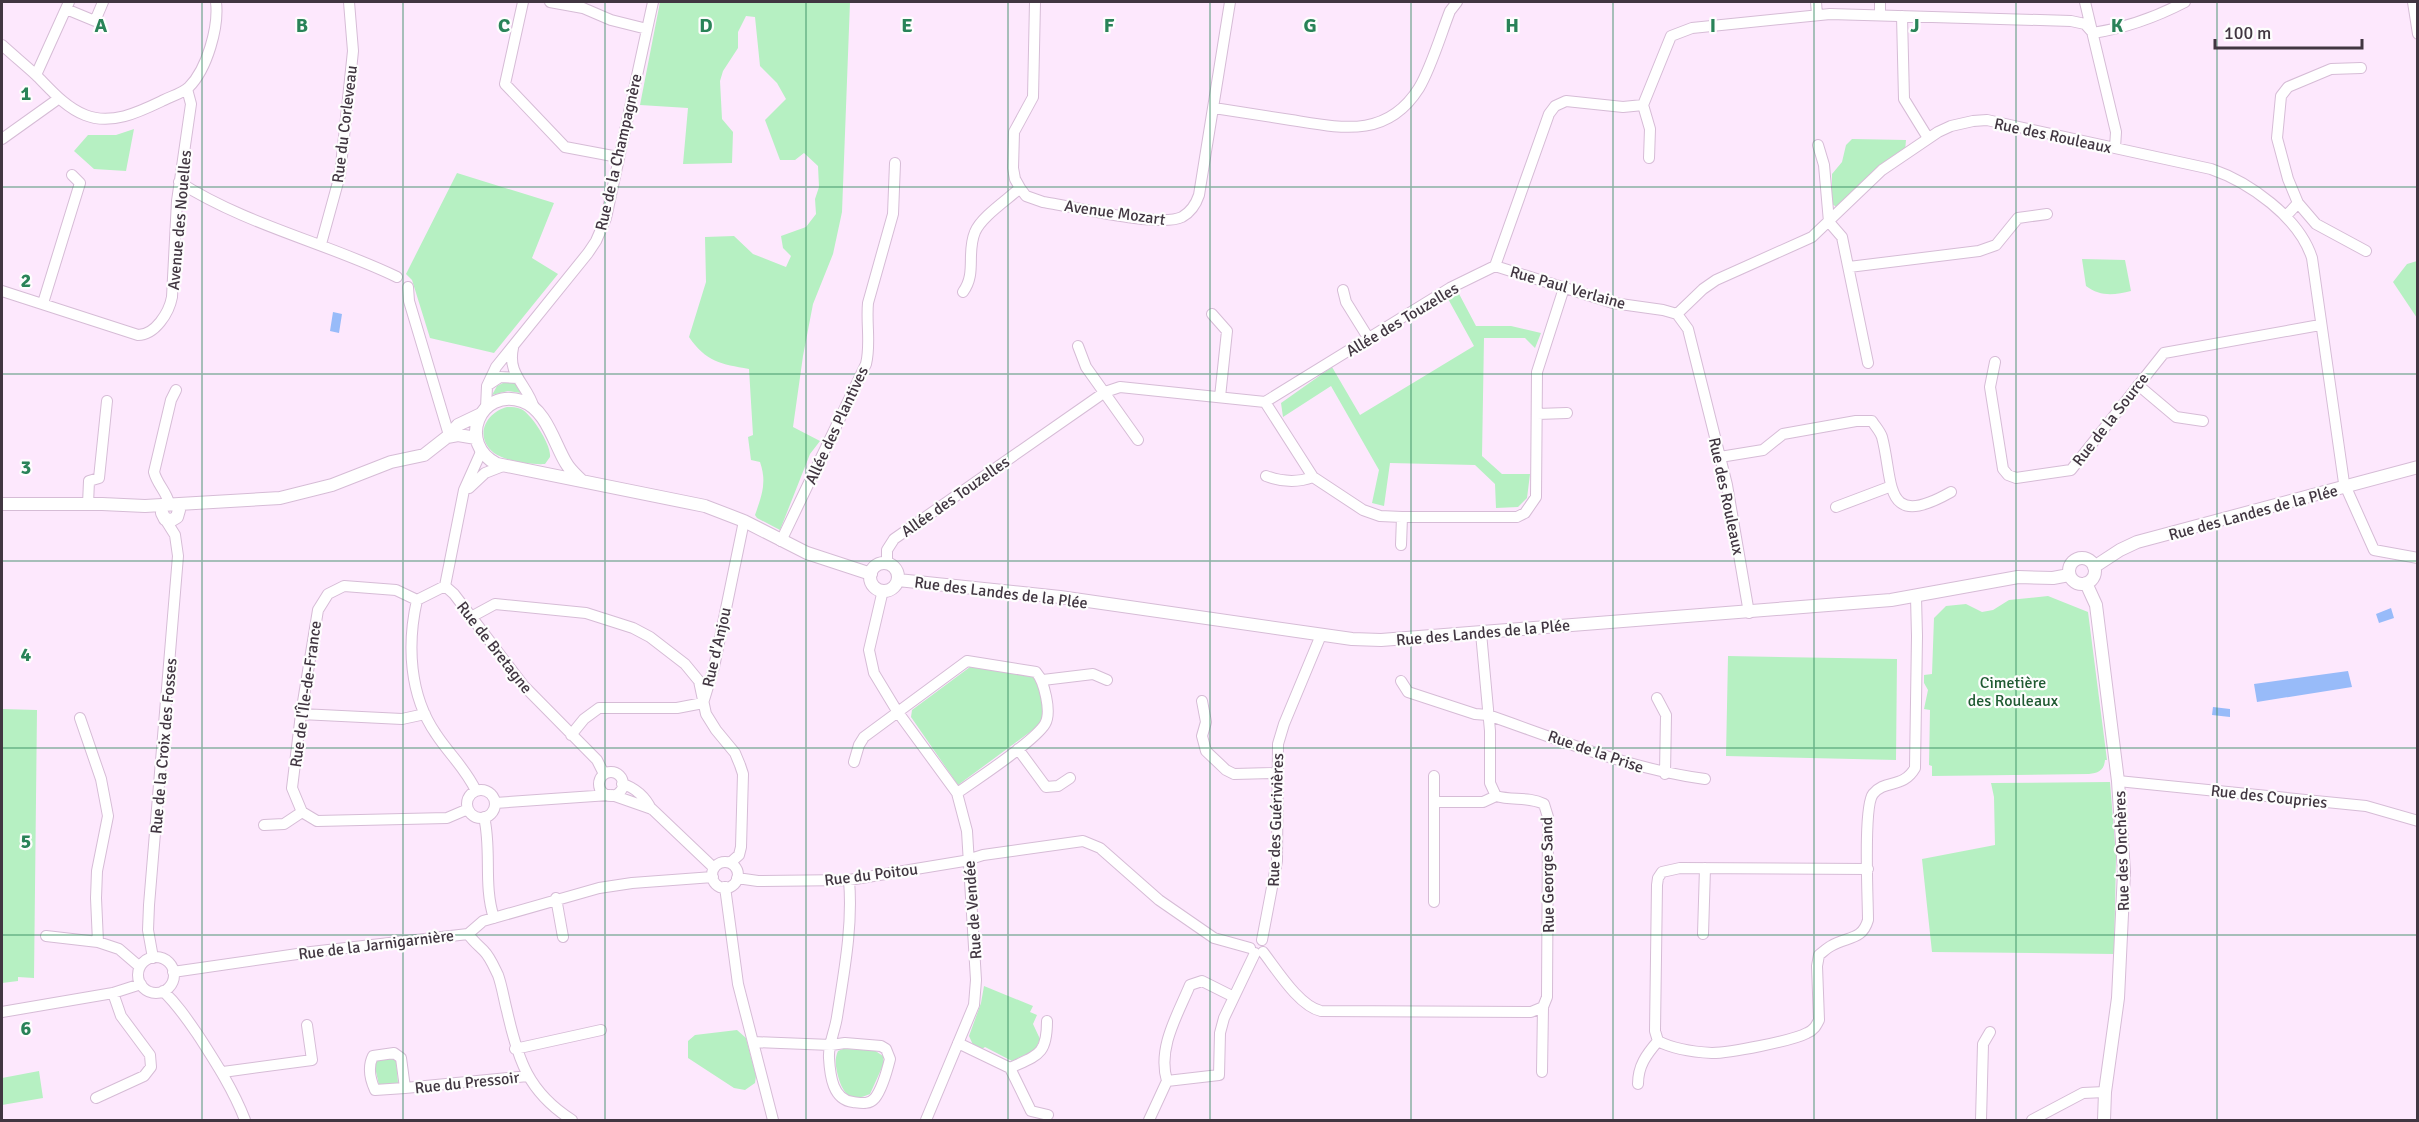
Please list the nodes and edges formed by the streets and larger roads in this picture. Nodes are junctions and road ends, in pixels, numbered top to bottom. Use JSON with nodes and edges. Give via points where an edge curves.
{"nodes":[{"id":1,"x":103,"y":2,"type":"edge"},
{"id":2,"x":216,"y":2,"type":"edge"},
{"id":3,"x":349,"y":2,"type":"edge"},
{"id":4,"x":523,"y":2,"type":"edge"},
{"id":5,"x":550,"y":2,"type":"edge"},
{"id":6,"x":653,"y":2,"type":"edge"},
{"id":7,"x":1035,"y":2,"type":"edge"},
{"id":8,"x":1230,"y":2,"type":"edge"},
{"id":9,"x":1456,"y":2,"type":"edge"},
{"id":10,"x":1816,"y":2,"type":"edge"},
{"id":11,"x":1880,"y":2,"type":"edge"},
{"id":12,"x":2085,"y":2,"type":"edge"},
{"id":13,"x":2185,"y":2,"type":"edge"},
{"id":14,"x":2413,"y":2,"type":"edge"},
{"id":15,"x":67,"y":5,"type":"edge"},
{"id":16,"x":1817,"y":15,"type":"junction"},
{"id":17,"x":1880,"y":15,"type":"junction"},
{"id":18,"x":1902,"y":16,"type":"junction"},
{"id":19,"x":647,"y":29,"type":"junction"},
{"id":20,"x":2093,"y":33,"type":"junction"},
{"id":21,"x":2418,"y":34,"type":"edge"},
{"id":22,"x":2,"y":45,"type":"edge"},
{"id":23,"x":2361,"y":68,"type":"dead end"},
{"id":24,"x":36,"y":75,"type":"junction"},
{"id":25,"x":187,"y":89,"type":"junction"},
{"id":26,"x":58,"y":99,"type":"junction"},
{"id":27,"x":1643,"y":105,"type":"junction"},
{"id":28,"x":1214,"y":108,"type":"junction"},
{"id":29,"x":1928,"y":138,"type":"junction"},
{"id":30,"x":2,"y":139,"type":"edge"},
{"id":31,"x":1818,"y":145,"type":"dead end"},
{"id":32,"x":2115,"y":148,"type":"junction"},
{"id":33,"x":618,"y":156,"type":"junction"},
{"id":34,"x":1649,"y":158,"type":"dead end"},
{"id":35,"x":895,"y":164,"type":"dead end"},
{"id":36,"x":72,"y":175,"type":"dead end"},
{"id":37,"x":179,"y":182,"type":"junction"},
{"id":38,"x":1020,"y":189,"type":"junction"},
{"id":39,"x":2298,"y":203,"type":"junction"},
{"id":40,"x":2047,"y":213,"type":"dead end"},
{"id":41,"x":2286,"y":216,"type":"junction"},
{"id":42,"x":1829,"y":222,"type":"junction"},
{"id":43,"x":321,"y":244,"type":"junction"},
{"id":44,"x":2366,"y":251,"type":"dead end"},
{"id":45,"x":1495,"y":266,"type":"junction"},
{"id":46,"x":1849,"y":267,"type":"junction"},
{"id":47,"x":397,"y":277,"type":"dead end"},
{"id":48,"x":408,"y":287,"type":"dead end"},
{"id":49,"x":1564,"y":288,"type":"junction"},
{"id":50,"x":1343,"y":290,"type":"dead end"},
{"id":51,"x":2,"y":291,"type":"edge"},
{"id":52,"x":963,"y":292,"type":"dead end"},
{"id":53,"x":43,"y":303,"type":"junction"},
{"id":54,"x":1212,"y":314,"type":"dead end"},
{"id":55,"x":1677,"y":314,"type":"junction"},
{"id":56,"x":2320,"y":324,"type":"junction"},
{"id":57,"x":1369,"y":339,"type":"junction"},
{"id":58,"x":1078,"y":346,"type":"dead end"},
{"id":59,"x":514,"y":348,"type":"junction"},
{"id":60,"x":1995,"y":362,"type":"dead end"},
{"id":61,"x":1868,"y":363,"type":"dead end"},
{"id":62,"x":518,"y":378,"type":"junction"},
{"id":63,"x":2138,"y":385,"type":"junction"},
{"id":64,"x":487,"y":386,"type":"junction"},
{"id":65,"x":176,"y":390,"type":"dead end"},
{"id":66,"x":1105,"y":392,"type":"junction"},
{"id":67,"x":1220,"y":397,"type":"junction"},
{"id":68,"x":107,"y":401,"type":"dead end"},
{"id":69,"x":1265,"y":402,"type":"junction"},
{"id":70,"x":534,"y":408,"type":"junction"},
{"id":71,"x":483,"y":411,"type":"junction"},
{"id":72,"x":1567,"y":413,"type":"dead end"},
{"id":73,"x":1537,"y":414,"type":"junction"},
{"id":74,"x":2202,"y":421,"type":"dead end"},
{"id":75,"x":448,"y":436,"type":"junction"},
{"id":76,"x":476,"y":438,"type":"junction"},
{"id":77,"x":1138,"y":440,"type":"dead end"},
{"id":78,"x":559,"y":450,"type":"junction"},
{"id":79,"x":481,"y":452,"type":"junction"},
{"id":80,"x":1720,"y":457,"type":"junction"},
{"id":81,"x":503,"y":466,"type":"junction"},
{"id":82,"x":2418,"y":467,"type":"edge"},
{"id":83,"x":548,"y":474,"type":"junction"},
{"id":84,"x":1266,"y":476,"type":"dead end"},
{"id":85,"x":1313,"y":477,"type":"junction"},
{"id":86,"x":581,"y":480,"type":"junction"},
{"id":87,"x":1889,"y":487,"type":"junction"},
{"id":88,"x":2346,"y":487,"type":"junction"},
{"id":89,"x":1951,"y":492,"type":"dead end"},
{"id":90,"x":463,"y":498,"type":"junction"},
{"id":91,"x":2,"y":504,"type":"edge"},
{"id":92,"x":88,"y":504,"type":"junction"},
{"id":93,"x":1836,"y":507,"type":"dead end"},
{"id":94,"x":170,"y":510,"type":"junction"},
{"id":95,"x":1402,"y":518,"type":"junction"},
{"id":96,"x":744,"y":521,"type":"junction"},
{"id":97,"x":781,"y":541,"type":"junction"},
{"id":98,"x":1401,"y":545,"type":"dead end"},
{"id":99,"x":2418,"y":558,"type":"edge"},
{"id":100,"x":887,"y":563,"type":"junction"},
{"id":101,"x":2094,"y":567,"type":"junction"},
{"id":102,"x":871,"y":574,"type":"junction"},
{"id":103,"x":2069,"y":574,"type":"junction"},
{"id":104,"x":898,"y":580,"type":"junction"},
{"id":105,"x":2086,"y":583,"type":"junction"},
{"id":106,"x":445,"y":586,"type":"junction"},
{"id":107,"x":883,"y":590,"type":"junction"},
{"id":108,"x":1916,"y":597,"type":"junction"},
{"id":109,"x":417,"y":600,"type":"junction"},
{"id":110,"x":1749,"y":613,"type":"junction"},
{"id":111,"x":471,"y":616,"type":"junction"},
{"id":112,"x":1480,"y":633,"type":"junction"},
{"id":113,"x":1321,"y":635,"type":"junction"},
{"id":114,"x":1043,"y":680,"type":"junction"},
{"id":115,"x":1107,"y":680,"type":"dead end"},
{"id":116,"x":1401,"y":681,"type":"dead end"},
{"id":117,"x":1657,"y":698,"type":"dead end"},
{"id":118,"x":1202,"y":701,"type":"dead end"},
{"id":119,"x":703,"y":703,"type":"junction"},
{"id":120,"x":897,"y":711,"type":"junction"},
{"id":121,"x":301,"y":714,"type":"junction"},
{"id":122,"x":425,"y":714,"type":"junction"},
{"id":123,"x":1488,"y":715,"type":"junction"},
{"id":124,"x":80,"y":718,"type":"dead end"},
{"id":125,"x":571,"y":735,"type":"junction"},
{"id":126,"x":1018,"y":749,"type":"junction"},
{"id":127,"x":854,"y":762,"type":"dead end"},
{"id":128,"x":1276,"y":773,"type":"junction"},
{"id":129,"x":1665,"y":774,"type":"junction"},
{"id":130,"x":1434,"y":776,"type":"dead end"},
{"id":131,"x":602,"y":778,"type":"junction"},
{"id":132,"x":1070,"y":778,"type":"dead end"},
{"id":133,"x":1705,"y":779,"type":"dead end"},
{"id":134,"x":2118,"y":781,"type":"junction"},
{"id":135,"x":622,"y":784,"type":"junction"},
{"id":136,"x":476,"y":791,"type":"junction"},
{"id":137,"x":957,"y":793,"type":"junction"},
{"id":138,"x":585,"y":795,"type":"junction"},
{"id":139,"x":610,"y":795,"type":"junction"},
{"id":140,"x":1496,"y":796,"type":"junction"},
{"id":141,"x":495,"y":802,"type":"junction"},
{"id":142,"x":1434,"y":802,"type":"junction"},
{"id":143,"x":468,"y":809,"type":"junction"},
{"id":144,"x":652,"y":810,"type":"junction"},
{"id":145,"x":302,"y":812,"type":"junction"},
{"id":146,"x":484,"y":817,"type":"junction"},
{"id":147,"x":2418,"y":821,"type":"edge"},
{"id":148,"x":264,"y":825,"type":"dead end"},
{"id":149,"x":969,"y":860,"type":"junction"},
{"id":150,"x":730,"y":863,"type":"junction"},
{"id":151,"x":1705,"y":868,"type":"junction"},
{"id":152,"x":1868,"y":869,"type":"junction"},
{"id":153,"x":714,"y":872,"type":"junction"},
{"id":154,"x":737,"y":878,"type":"junction"},
{"id":155,"x":849,"y":880,"type":"junction"},
{"id":156,"x":725,"y":887,"type":"junction"},
{"id":157,"x":556,"y":898,"type":"junction"},
{"id":158,"x":1434,"y":902,"type":"dead end"},
{"id":159,"x":494,"y":918,"type":"junction"},
{"id":160,"x":468,"y":934,"type":"junction"},
{"id":161,"x":1703,"y":934,"type":"dead end"},
{"id":162,"x":46,"y":936,"type":"dead end"},
{"id":163,"x":563,"y":938,"type":"dead end"},
{"id":164,"x":98,"y":942,"type":"junction"},
{"id":165,"x":1256,"y":951,"type":"junction"},
{"id":166,"x":153,"y":958,"type":"junction"},
{"id":167,"x":140,"y":967,"type":"junction"},
{"id":168,"x":173,"y":972,"type":"junction"},
{"id":169,"x":141,"y":984,"type":"junction"},
{"id":170,"x":163,"y":991,"type":"junction"},
{"id":171,"x":112,"y":993,"type":"junction"},
{"id":172,"x":1234,"y":997,"type":"junction"},
{"id":173,"x":1543,"y":1007,"type":"junction"},
{"id":174,"x":2,"y":1012,"type":"edge"},
{"id":175,"x":1047,"y":1021,"type":"dead end"},
{"id":176,"x":307,"y":1025,"type":"dead end"},
{"id":177,"x":601,"y":1030,"type":"dead end"},
{"id":178,"x":1990,"y":1032,"type":"dead end"},
{"id":179,"x":1658,"y":1041,"type":"junction"},
{"id":180,"x":753,"y":1042,"type":"junction"},
{"id":181,"x":958,"y":1044,"type":"junction"},
{"id":182,"x":831,"y":1045,"type":"junction"},
{"id":183,"x":515,"y":1049,"type":"junction"},
{"id":184,"x":1010,"y":1068,"type":"junction"},
{"id":185,"x":223,"y":1072,"type":"junction"},
{"id":186,"x":1542,"y":1072,"type":"dead end"},
{"id":187,"x":528,"y":1076,"type":"junction"},
{"id":188,"x":1167,"y":1081,"type":"junction"},
{"id":189,"x":1638,"y":1084,"type":"dead end"},
{"id":190,"x":405,"y":1088,"type":"dead end"},
{"id":191,"x":2105,"y":1092,"type":"junction"},
{"id":192,"x":96,"y":1098,"type":"dead end"},
{"id":193,"x":1048,"y":1115,"type":"dead end"},
{"id":194,"x":245,"y":1120,"type":"edge"},
{"id":195,"x":572,"y":1120,"type":"edge"},
{"id":196,"x":773,"y":1120,"type":"edge"},
{"id":197,"x":926,"y":1120,"type":"edge"},
{"id":198,"x":1149,"y":1120,"type":"edge"},
{"id":199,"x":1981,"y":1120,"type":"edge"},
{"id":200,"x":2032,"y":1120,"type":"edge"},
{"id":201,"x":2104,"y":1120,"type":"edge"}],
"edges":[{"from":1,"to":15,"type":"street","via":[[95,21]]},
{"from":2,"to":25,"type":"street","via":[[206,60]]},
{"from":3,"to":43,"type":"street","name":"Rue du Corleveau","via":[[353,51],[340,175]]},
{"from":4,"to":33,"type":"street","via":[[505,84],[565,147]]},
{"from":5,"to":19,"type":"street","via":[[583,8]]},
{"from":6,"to":19,"type":"street","name":"Rue de la Champagnère"},
{"from":7,"to":38,"type":"street","via":[[1033,98],[1014,132],[1013,168]]},
{"from":8,"to":28,"type":"street","name":"Avenue Mozart"},
{"from":9,"to":28,"type":"street","via":[[1420,87],[1394,115],[1377,123],[1338,128]]},
{"from":10,"to":16,"type":"street"},
{"from":11,"to":17,"type":"street"},
{"from":12,"to":20,"type":"street"},
{"from":13,"to":20,"type":"street","via":[[2124,28]]},
{"from":14,"to":21,"type":"street"},
{"from":15,"to":24,"type":"street"},
{"from":16,"to":17,"type":"street"},
{"from":16,"to":27,"type":"street","via":[[1692,27],[1671,36]]},
{"from":17,"to":18,"type":"street"},
{"from":18,"to":20,"type":"street","via":[[2071,21],[2085,24]]},
{"from":18,"to":29,"type":"street","via":[[1904,99]]},
{"from":19,"to":33,"type":"street","name":"Rue de la Champagnère"},
{"from":20,"to":32,"type":"street","via":[[2116,132]]},
{"from":22,"to":24,"type":"street"},
{"from":23,"to":39,"type":"street","via":[[2331,69],[2288,87],[2281,96],[2277,138]]},
{"from":24,"to":26,"type":"street"},
{"from":25,"to":26,"type":"street","via":[[135,112],[104,119],[86,115]]},
{"from":25,"to":37,"type":"street","name":"Avenue des Nouelles","via":[[191,104]]},
{"from":26,"to":30,"type":"street"},
{"from":27,"to":34,"type":"street","via":[[1650,129]]},
{"from":27,"to":45,"type":"street","via":[[1623,107],[1566,101],[1555,105]]},
{"from":28,"to":38,"type":"street","name":"Avenue Mozart","via":[[1199,195],[1183,217],[1155,220],[1043,202],[1026,196]]},
{"from":29,"to":32,"type":"street","name":"Rue des Rouleaux","via":[[1950,126],[1987,120]]},
{"from":29,"to":42,"type":"street","name":"Rue des Rouleaux","via":[[1882,170]]},
{"from":31,"to":42,"type":"street","via":[[1824,165]]},
{"from":32,"to":41,"type":"street","name":"Rue des Rouleaux","via":[[2230,176]]},
{"from":33,"to":59,"type":"street","name":"Rue de la Champagnère","via":[[606,218],[596,241]]},
{"from":35,"to":97,"type":"street","name":"Allée des Plantives","via":[[893,214],[868,303],[866,364]]},
{"from":36,"to":53,"type":"street","via":[[80,183]]},
{"from":37,"to":43,"type":"street","via":[[214,201]]},
{"from":37,"to":53,"type":"street","name":"Avenue des Nouelles","via":[[170,306],[149,332],[131,333]]},
{"from":38,"to":52,"type":"street","via":[[976,230],[970,282]]},
{"from":39,"to":41,"type":"street"},
{"from":39,"to":44,"type":"street","via":[[2316,224]]},
{"from":40,"to":46,"type":"street","via":[[2018,218],[1996,245],[1979,251]]},
{"from":41,"to":56,"type":"street","name":"Rue des Rouleaux","via":[[2307,243],[2312,258]]},
{"from":42,"to":46,"type":"street","via":[[1842,237]]},
{"from":42,"to":55,"type":"street","name":"Rue des Rouleaux","via":[[1812,237],[1716,280]]},
{"from":43,"to":47,"type":"street"},
{"from":45,"to":49,"type":"street","name":"Rue Paul Verlaine"},
{"from":45,"to":57,"type":"street","name":"Allée des Touzelles","via":[[1450,288]]},
{"from":46,"to":61,"type":"street"},
{"from":48,"to":75,"type":"street"},
{"from":49,"to":55,"type":"street","name":"Rue Paul Verlaine","via":[[1613,303]]},
{"from":49,"to":73,"type":"street","via":[[1537,372]]},
{"from":50,"to":57,"type":"street"},
{"from":51,"to":53,"type":"street","name":"Avenue des Nouelles"},
{"from":54,"to":67,"type":"street","via":[[1227,331]]},
{"from":55,"to":80,"type":"street","name":"Rue des Rouleaux","via":[[1688,329]]},
{"from":56,"to":63,"type":"street","name":"Rue de la Source","via":[[2164,353]]},
{"from":56,"to":88,"type":"street","name":"Rue des Rouleaux"},
{"from":57,"to":69,"type":"street","name":"Allée des Touzelles"},
{"from":58,"to":66,"type":"street","via":[[1086,367]]},
{"from":59,"to":62,"type":"street","via":[[512,365]]},
{"from":59,"to":64,"type":"street","name":"Rue de la Champagnère","via":[[496,368]]},
{"from":60,"to":63,"type":"street","name":"Rue de la Source","via":[[1990,387],[2003,469],[2016,478],[2071,470]]},
{"from":62,"to":64,"type":"street","via":[[501,377]]},
{"from":62,"to":70,"type":"street"},
{"from":63,"to":74,"type":"street","via":[[2176,417]]},
{"from":64,"to":71,"type":"street","name":"Rue de la Champagnère"},
{"from":65,"to":94,"type":"street","name":"Rue de la Croix des Fosses","via":[[154,472]]},
{"from":66,"to":67,"type":"street","name":"Allée des Touzelles","via":[[1120,387]]},
{"from":66,"to":77,"type":"street"},
{"from":66,"to":100,"type":"street","name":"Allée des Touzelles","via":[[894,539],[887,550]]},
{"from":67,"to":69,"type":"street","name":"Allée des Touzelles"},
{"from":68,"to":92,"type":"street","via":[[99,478],[89,481]]},
{"from":69,"to":85,"type":"street"},
{"from":70,"to":71,"type":"street","via":[[513,399],[500,400]]},
{"from":70,"to":78,"type":"street"},
{"from":71,"to":75,"type":"street","via":[[458,425]]},
{"from":71,"to":76,"type":"street","via":[[477,422]]},
{"from":72,"to":73,"type":"street"},
{"from":73,"to":95,"type":"street","via":[[1536,497],[1525,513],[1517,517]]},
{"from":75,"to":76,"type":"street"},
{"from":75,"to":94,"type":"street","via":[[429,453],[391,462],[308,492]]},
{"from":76,"to":79,"type":"street"},
{"from":78,"to":83,"type":"street","via":[[556,468]]},
{"from":78,"to":86,"type":"street"},
{"from":79,"to":81,"type":"street"},
{"from":79,"to":90,"type":"street","name":"Rue de Bretagne"},
{"from":80,"to":87,"type":"street","via":[[1763,450],[1783,434],[1872,421],[1882,435]]},
{"from":80,"to":110,"type":"street","name":"Rue des Rouleaux"},
{"from":81,"to":83,"type":"street"},
{"from":81,"to":90,"type":"street","name":"Rue de Bretagne","via":[[477,479]]},
{"from":82,"to":88,"type":"street","name":"Rue des Landes de la Plée"},
{"from":83,"to":86,"type":"street"},
{"from":84,"to":85,"type":"street","via":[[1278,481]]},
{"from":85,"to":95,"type":"street","via":[[1363,510]]},
{"from":86,"to":96,"type":"street","via":[[705,506]]},
{"from":87,"to":89,"type":"street","via":[[1898,501],[1910,506],[1931,503]]},
{"from":87,"to":93,"type":"street"},
{"from":88,"to":99,"type":"street","name":"Rue des Rouleaux","via":[[2374,550]]},
{"from":88,"to":101,"type":"street","name":"Rue des Landes de la Plée","via":[[2137,542]]},
{"from":90,"to":106,"type":"street","name":"Rue de Bretagne"},
{"from":91,"to":92,"type":"street"},
{"from":92,"to":94,"type":"street"},
{"from":94,"to":166,"type":"street","name":"Rue de la Croix des Fosses","via":[[178,555],[149,905]]},
{"from":95,"to":98,"type":"street"},
{"from":96,"to":97,"type":"street"},
{"from":96,"to":119,"type":"street","name":"Rue d'Anjou"},
{"from":97,"to":102,"type":"street","via":[[832,563]]},
{"from":100,"to":102,"type":"street","via":[[878,564]]},
{"from":100,"to":104,"type":"street","via":[[895,567]]},
{"from":101,"to":103,"type":"street","via":[[2089,560],[2080,558],[2070,566]]},
{"from":101,"to":105,"type":"street","via":[[2094,577]]},
{"from":102,"to":107,"type":"street","via":[[872,583]]},
{"from":103,"to":105,"type":"street","via":[[2078,584]]},
{"from":103,"to":108,"type":"street","name":"Rue des Landes de la Plée","via":[[2053,578],[2018,577]]},
{"from":104,"to":107,"type":"street","via":[[894,587]]},
{"from":104,"to":113,"type":"street","name":"Rue des Landes de la Plée","via":[[1060,597]]},
{"from":105,"to":134,"type":"street","name":"Rue des Onchères","via":[[2096,605]]},
{"from":106,"to":109,"type":"street"},
{"from":106,"to":111,"type":"street","name":"Rue de Bretagne"},
{"from":107,"to":120,"type":"street","name":"Rue de Vendée","via":[[869,650],[874,673]]},
{"from":108,"to":110,"type":"street","name":"Rue des Landes de la Plée"},
{"from":108,"to":152,"type":"street","via":[[1915,768],[1905,781],[1878,789],[1870,797]]},
{"from":109,"to":121,"type":"street","name":"Rue de l'Île-de-France","via":[[396,590],[359,585],[344,586],[328,594],[318,610]]},
{"from":109,"to":122,"type":"street","via":[[412,622],[412,664]]},
{"from":110,"to":112,"type":"street","name":"Rue des Landes de la Plée"},
{"from":111,"to":119,"type":"street","via":[[495,604],[586,613],[617,622],[650,637],[685,664],[699,681]]},
{"from":111,"to":125,"type":"street","name":"Rue de Bretagne","via":[[523,685]]},
{"from":112,"to":113,"type":"street","name":"Rue des Landes de la Plée","via":[[1381,640]]},
{"from":112,"to":123,"type":"street"},
{"from":113,"to":128,"type":"street","name":"Rue des Guérivières","via":[[1284,724]]},
{"from":114,"to":115,"type":"street","via":[[1093,674]]},
{"from":114,"to":120,"type":"street","via":[[1036,672],[1025,669],[967,661]]},
{"from":114,"to":126,"type":"street","via":[[1047,721]]},
{"from":116,"to":123,"type":"street","name":"Rue de la Prise","via":[[1408,692]]},
{"from":117,"to":129,"type":"street","via":[[1666,715]]},
{"from":118,"to":128,"type":"street","via":[[1206,751],[1234,774]]},
{"from":119,"to":125,"type":"street","name":"Rue d'Anjou","via":[[677,708],[599,708]]},
{"from":119,"to":150,"type":"street","via":[[712,725],[735,753],[743,774],[741,847]]},
{"from":120,"to":127,"type":"street","via":[[864,736]]},
{"from":120,"to":137,"type":"street","name":"Rue de Vendée"},
{"from":121,"to":122,"type":"street","via":[[402,719]]},
{"from":121,"to":145,"type":"street","name":"Rue de l'Île-de-France","via":[[292,788]]},
{"from":122,"to":136,"type":"street"},
{"from":123,"to":129,"type":"street","name":"Rue de la Prise"},
{"from":123,"to":140,"type":"street","via":[[1490,783]]},
{"from":124,"to":164,"type":"street","via":[[101,779],[108,816],[97,871]]},
{"from":125,"to":131,"type":"street","name":"Rue de Bretagne","via":[[597,760]]},
{"from":126,"to":132,"type":"street","via":[[1046,787],[1058,786]]},
{"from":126,"to":137,"type":"street"},
{"from":128,"to":165,"type":"street","name":"Rue des Guérivières","via":[[1277,861],[1262,940],[1252,941]]},
{"from":129,"to":133,"type":"street","name":"Rue de la Prise"},
{"from":130,"to":142,"type":"street"},
{"from":131,"to":135,"type":"street","via":[[615,773]]},
{"from":131,"to":138,"type":"street"},
{"from":131,"to":139,"type":"street","via":[[603,792]]},
{"from":134,"to":147,"type":"street","name":"Rue des Coupries","via":[[2366,806]]},
{"from":134,"to":191,"type":"street","name":"Rue des Onchères","via":[[2124,853],[2123,911],[2115,1027]]},
{"from":135,"to":139,"type":"street","via":[[618,793]]},
{"from":135,"to":144,"type":"street","via":[[647,801]]},
{"from":136,"to":141,"type":"street","via":[[488,792]]},
{"from":136,"to":143,"type":"street","via":[[470,796]]},
{"from":137,"to":149,"type":"street","name":"Rue de Vendée"},
{"from":138,"to":139,"type":"street"},
{"from":138,"to":141,"type":"street"},
{"from":139,"to":144,"type":"street"},
{"from":140,"to":142,"type":"street","name":"Rue George Sand","via":[[1483,802]]},
{"from":140,"to":173,"type":"street","name":"Rue George Sand","via":[[1532,798],[1544,804],[1548,817],[1547,997]]},
{"from":141,"to":146,"type":"street","via":[[491,813]]},
{"from":142,"to":158,"type":"street"},
{"from":143,"to":145,"type":"street","via":[[447,818],[316,821]]},
{"from":143,"to":146,"type":"street","via":[[477,817]]},
{"from":144,"to":153,"type":"street"},
{"from":145,"to":148,"type":"street","via":[[284,824]]},
{"from":146,"to":159,"type":"street","via":[[488,894]]},
{"from":149,"to":155,"type":"street","name":"Rue du Poitou"},
{"from":149,"to":165,"type":"street","via":[[1083,841],[1100,848],[1160,900],[1214,938]]},
{"from":149,"to":181,"type":"street","name":"Rue de Vendée","via":[[976,980],[974,1005]]},
{"from":150,"to":153,"type":"street","via":[[720,863]]},
{"from":150,"to":154,"type":"street","via":[[736,868]]},
{"from":151,"to":152,"type":"street"},
{"from":151,"to":161,"type":"street"},
{"from":151,"to":179,"type":"street","via":[[1670,870],[1658,878]]},
{"from":152,"to":179,"type":"street","via":[[1865,931],[1819,955],[1816,1027],[1787,1040],[1714,1053],[1667,1046]]},
{"from":153,"to":156,"type":"street","via":[[717,884]]},
{"from":153,"to":157,"type":"street"},
{"from":154,"to":155,"type":"street","name":"Rue du Poitou"},
{"from":154,"to":156,"type":"street"},
{"from":155,"to":182,"type":"street","via":[[849,932]]},
{"from":156,"to":180,"type":"street","via":[[734,962]]},
{"from":157,"to":159,"type":"street"},
{"from":157,"to":163,"type":"street"},
{"from":159,"to":160,"type":"street","via":[[483,921]]},
{"from":160,"to":168,"type":"street","name":"Rue de la Jarnigarnière"},
{"from":160,"to":183,"type":"street","name":"Rue de la Jarnigarnière","via":[[491,960],[499,977]]},
{"from":162,"to":164,"type":"street"},
{"from":164,"to":167,"type":"street","via":[[119,949]]},
{"from":165,"to":172,"type":"street"},
{"from":165,"to":173,"type":"street","via":[[1302,1000],[1321,1011],[1531,1012]]},
{"from":166,"to":167,"type":"street"},
{"from":166,"to":168,"type":"street","via":[[164,959]]},
{"from":167,"to":169,"type":"street"},
{"from":168,"to":170,"type":"street","via":[[171,983]]},
{"from":169,"to":170,"type":"street","via":[[148,991]]},
{"from":169,"to":171,"type":"street"},
{"from":170,"to":185,"type":"street"},
{"from":171,"to":174,"type":"street"},
{"from":171,"to":192,"type":"street","via":[[121,1016],[150,1055],[151,1067],[144,1076]]},
{"from":172,"to":188,"type":"street","via":[[1220,1033],[1219,1075]]},
{"from":172,"to":188,"type":"street","via":[[1202,981],[1190,985],[1165,1044]]},
{"from":173,"to":186,"type":"street","name":"Rue George Sand"},
{"from":175,"to":184,"type":"street","via":[[1047,1038],[1038,1055]]},
{"from":176,"to":185,"type":"street","via":[[312,1060]]},
{"from":177,"to":183,"type":"street"},
{"from":178,"to":199,"type":"street","via":[[1983,1044]]},
{"from":179,"to":189,"type":"street","via":[[1638,1071]]},
{"from":180,"to":182,"type":"street"},
{"from":180,"to":196,"type":"street"},
{"from":181,"to":184,"type":"street"},
{"from":181,"to":197,"type":"street","name":"Rue de Vendée"},
{"from":182,"to":182,"type":"street","via":[[865,1044],[886,1049],[890,1059],[876,1097],[870,1102],[840,1098],[829,1061]]},
{"from":183,"to":187,"type":"street","name":"Rue de la Jarnigarnière"},
{"from":184,"to":193,"type":"street","via":[[1032,1111]]},
{"from":185,"to":194,"type":"street"},
{"from":187,"to":190,"type":"street","name":"Rue du Pressoir"},
{"from":187,"to":195,"type":"street","name":"Rue de la Jarnigarnière","via":[[558,1112]]},
{"from":188,"to":198,"type":"street"},
{"from":191,"to":200,"type":"street","via":[[2083,1093]]},
{"from":191,"to":201,"type":"street","name":"Rue des Onchères"}]}
